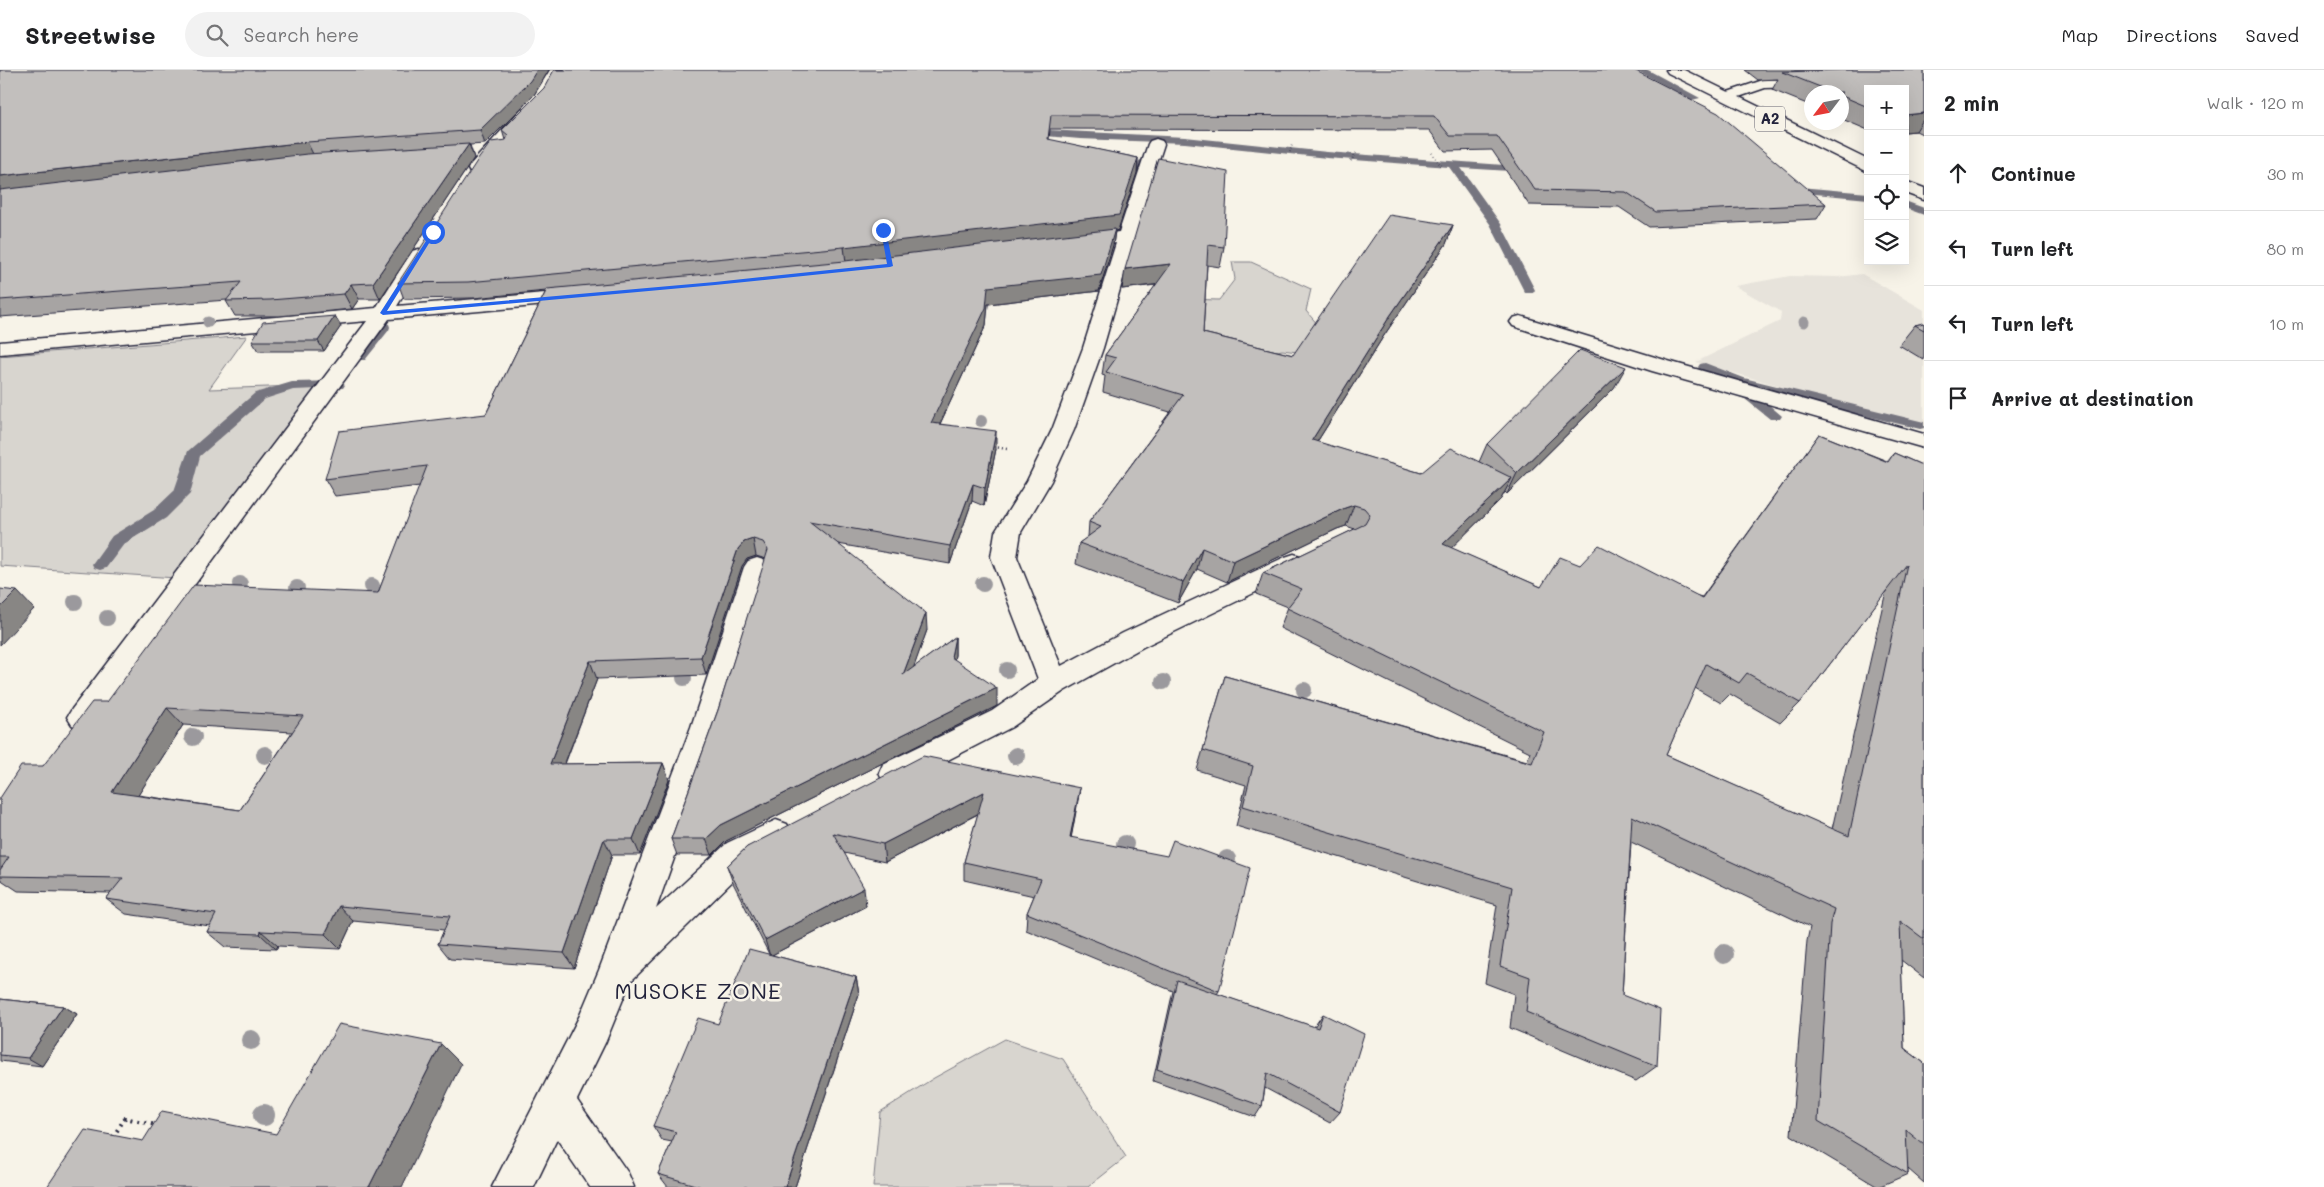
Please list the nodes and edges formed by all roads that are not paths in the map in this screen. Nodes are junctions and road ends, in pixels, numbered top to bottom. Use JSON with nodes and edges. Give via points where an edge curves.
{"nodes":[{"id":1,"x":557,"y":70,"type":"edge"},
{"id":2,"x":1673,"y":70,"type":"edge"},
{"id":3,"x":1824,"y":82,"type":"edge"},
{"id":4,"x":1727,"y":97,"type":"junction"},
{"id":5,"x":1156,"y":144,"type":"dead end"},
{"id":6,"x":1864,"y":165,"type":"edge"},
{"id":7,"x":463,"y":188,"type":"edge"},
{"id":8,"x":1909,"y":188,"type":"edge"},
{"id":9,"x":1924,"y":195,"type":"edge"},
{"id":10,"x":1127,"y":236,"type":"junction"},
{"id":11,"x":428,"y":240,"type":"edge"},
{"id":12,"x":1062,"y":244,"type":"edge"},
{"id":13,"x":599,"y":294,"type":"edge"},
{"id":14,"x":383,"y":313,"type":"junction"},
{"id":15,"x":1520,"y":322,"type":"dead end"},
{"id":16,"x":0,"y":348,"type":"edge"},
{"id":17,"x":1924,"y":441,"type":"edge"},
{"id":18,"x":1320,"y":550,"type":"edge"},
{"id":19,"x":757,"y":568,"type":"dead end"},
{"id":20,"x":1054,"y":683,"type":"junction"},
{"id":21,"x":82,"y":717,"type":"edge"},
{"id":22,"x":870,"y":786,"type":"edge"},
{"id":23,"x":800,"y":821,"type":"edge"},
{"id":24,"x":617,"y":970,"type":"junction"},
{"id":25,"x":556,"y":1103,"type":"junction"},
{"id":26,"x":512,"y":1187,"type":"edge"},
{"id":27,"x":614,"y":1187,"type":"edge"}],
"edges":[{"from":1,"to":7,"type":"street","via":[[544,94],[488,151]]},
{"from":2,"to":4,"type":"street","number":"A2"},
{"from":3,"to":4,"type":"street","via":[[1762,84]]},
{"from":4,"to":6,"type":"street","number":"A2"},
{"from":5,"to":10,"type":"street"},
{"from":8,"to":9,"type":"street"},
{"from":10,"to":12,"type":"street"},
{"from":10,"to":20,"type":"street","via":[[1093,348],[1052,455],[1008,532],[1004,557]]},
{"from":11,"to":14,"type":"street"},
{"from":13,"to":14,"type":"street"},
{"from":14,"to":16,"type":"street"},
{"from":14,"to":21,"type":"street"},
{"from":15,"to":17,"type":"street","via":[[1660,366]]},
{"from":18,"to":20,"type":"street","via":[[1133,640]]},
{"from":19,"to":24,"type":"street","via":[[706,727]]},
{"from":20,"to":22,"type":"street","via":[[1002,719]]},
{"from":23,"to":24,"type":"street","via":[[739,853]]},
{"from":24,"to":25,"type":"street"},
{"from":25,"to":26,"type":"street"},
{"from":25,"to":27,"type":"street"}]}
